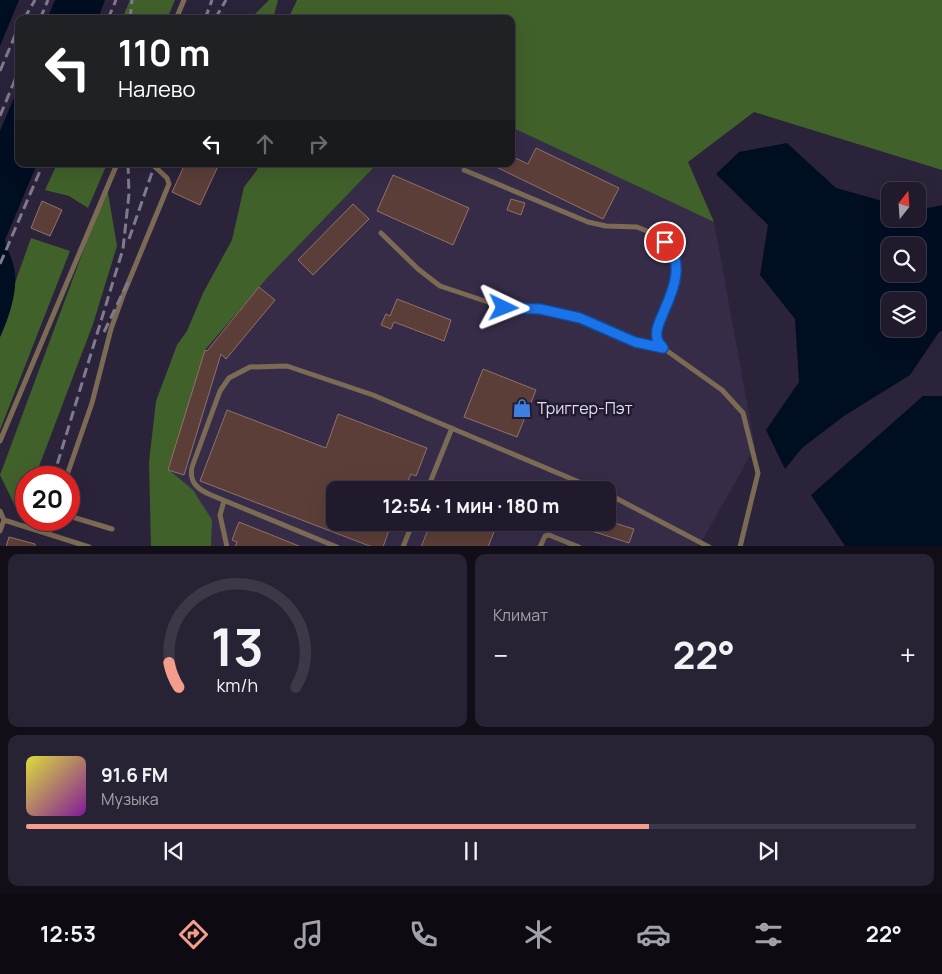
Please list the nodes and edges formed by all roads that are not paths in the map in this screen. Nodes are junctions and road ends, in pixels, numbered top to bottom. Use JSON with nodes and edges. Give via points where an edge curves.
{"nodes":[{"id":1,"x":184,"y":0,"type":"edge"},
{"id":2,"x":178,"y":15,"type":"edge"},
{"id":3,"x":116,"y":167,"type":"edge"},
{"id":4,"x":155,"y":167,"type":"edge"},
{"id":5,"x":464,"y":170,"type":"dead end"},
{"id":6,"x":380,"y":233,"type":"dead end"},
{"id":7,"x":663,"y":348,"type":"junction"},
{"id":8,"x":452,"y":428,"type":"junction"},
{"id":9,"x":0,"y":441,"type":"edge"},
{"id":10,"x":70,"y":466,"type":"edge"},
{"id":11,"x":430,"y":481,"type":"edge"},
{"id":12,"x":577,"y":481,"type":"edge"},
{"id":13,"x":616,"y":498,"type":"edge"},
{"id":14,"x":224,"y":501,"type":"junction"},
{"id":15,"x":0,"y":511,"type":"edge"},
{"id":16,"x":80,"y":519,"type":"edge"},
{"id":17,"x":4,"y":520,"type":"junction"},
{"id":18,"x":112,"y":529,"type":"dead end"},
{"id":19,"x":0,"y":531,"type":"edge"},
{"id":20,"x":409,"y":531,"type":"edge"},
{"id":21,"x":49,"y":533,"type":"joint"},
{"id":22,"x":89,"y":546,"type":"edge"},
{"id":23,"x":226,"y":546,"type":"edge"},
{"id":24,"x":337,"y":546,"type":"edge"},
{"id":25,"x":403,"y":546,"type":"edge"},
{"id":26,"x":540,"y":546,"type":"edge"},
{"id":27,"x":579,"y":546,"type":"edge"},
{"id":28,"x":709,"y":546,"type":"edge"},
{"id":29,"x":740,"y":546,"type":"edge"}],
"edges":[{"from":1,"to":2,"type":"lane"},
{"from":3,"to":9,"type":"lane"},
{"from":4,"to":10,"type":"lane","via":[[168,178],[169,184],[111,329],[92,403]]},
{"from":5,"to":7,"type":"lane","via":[[588,222],[637,227],[657,236],[672,249],[677,260],[676,275],[658,325],[657,338]]},
{"from":6,"to":7,"type":"lane","via":[[440,286],[504,308],[540,309],[580,318],[635,342]]},
{"from":7,"to":29,"type":"lane","via":[[722,390],[743,413],[758,473]]},
{"from":8,"to":11,"type":"lane"},
{"from":8,"to":12,"type":"lane"},
{"from":8,"to":14,"type":"lane","via":[[373,395],[287,366],[250,367],[229,378],[220,391],[190,476],[201,491]]},
{"from":13,"to":28,"type":"lane"},
{"from":14,"to":23,"type":"lane","via":[[220,515]]},
{"from":14,"to":24,"type":"lane"},
{"from":15,"to":17,"type":"lane"},
{"from":16,"to":18,"type":"lane"},
{"from":17,"to":19,"type":"lane"},
{"from":17,"to":21,"type":"lane"},
{"from":20,"to":25,"type":"lane"},
{"from":21,"to":22,"type":"lane"},
{"from":26,"to":27,"type":"lane","via":[[548,535]]}]}
